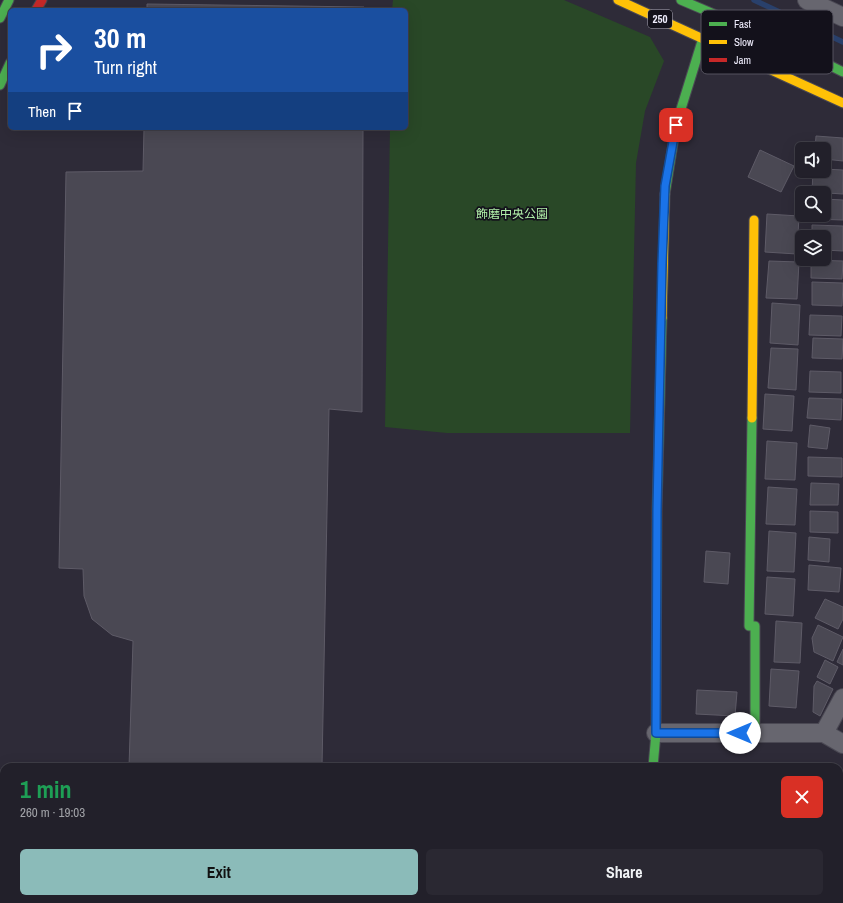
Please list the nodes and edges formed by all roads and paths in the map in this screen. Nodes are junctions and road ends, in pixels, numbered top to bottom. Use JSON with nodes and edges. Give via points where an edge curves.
{"nodes":[{"id":1,"x":618,"y":0,"type":"edge"},
{"id":2,"x":682,"y":0,"type":"edge"},
{"id":3,"x":807,"y":0,"type":"edge"},
{"id":4,"x":828,"y":10,"type":"edge"},
{"id":5,"x":701,"y":11,"type":"edge"},
{"id":6,"x":833,"y":12,"type":"edge"},
{"id":7,"x":843,"y":17,"type":"edge"},
{"id":8,"x":701,"y":38,"type":"edge"},
{"id":9,"x":701,"y":41,"type":"edge"},
{"id":10,"x":8,"y":67,"type":"edge"},
{"id":11,"x":833,"y":67,"type":"edge"},
{"id":12,"x":843,"y":72,"type":"edge"},
{"id":13,"x":780,"y":74,"type":"edge"},
{"id":14,"x":0,"y":85,"type":"edge"},
{"id":15,"x":843,"y":103,"type":"edge"},
{"id":16,"x":754,"y":220,"type":"dead end"},
{"id":17,"x":843,"y":698,"type":"edge"},
{"id":18,"x":656,"y":733,"type":"junction"},
{"id":19,"x":754,"y":733,"type":"junction"},
{"id":20,"x":824,"y":733,"type":"junction"},
{"id":21,"x":843,"y":744,"type":"edge"},
{"id":22,"x":653,"y":763,"type":"edge"}],
"edges":[{"from":1,"to":8,"type":"main road","number":"250"},
{"from":2,"to":5,"type":"main road","number":"250"},
{"from":3,"to":4,"type":"street"},
{"from":6,"to":7,"type":"street"},
{"from":9,"to":18,"type":"main road","via":[[676,125],[665,186],[658,450]]},
{"from":10,"to":14,"type":"main road"},
{"from":11,"to":12,"type":"main road","number":"250"},
{"from":13,"to":15,"type":"main road","number":"250"},
{"from":16,"to":19,"type":"main road","via":[[749,626],[756,626]]},
{"from":17,"to":20,"type":"street"},
{"from":18,"to":19,"type":"street"},
{"from":18,"to":22,"type":"main road"},
{"from":19,"to":20,"type":"street"},
{"from":20,"to":21,"type":"street"}]}
